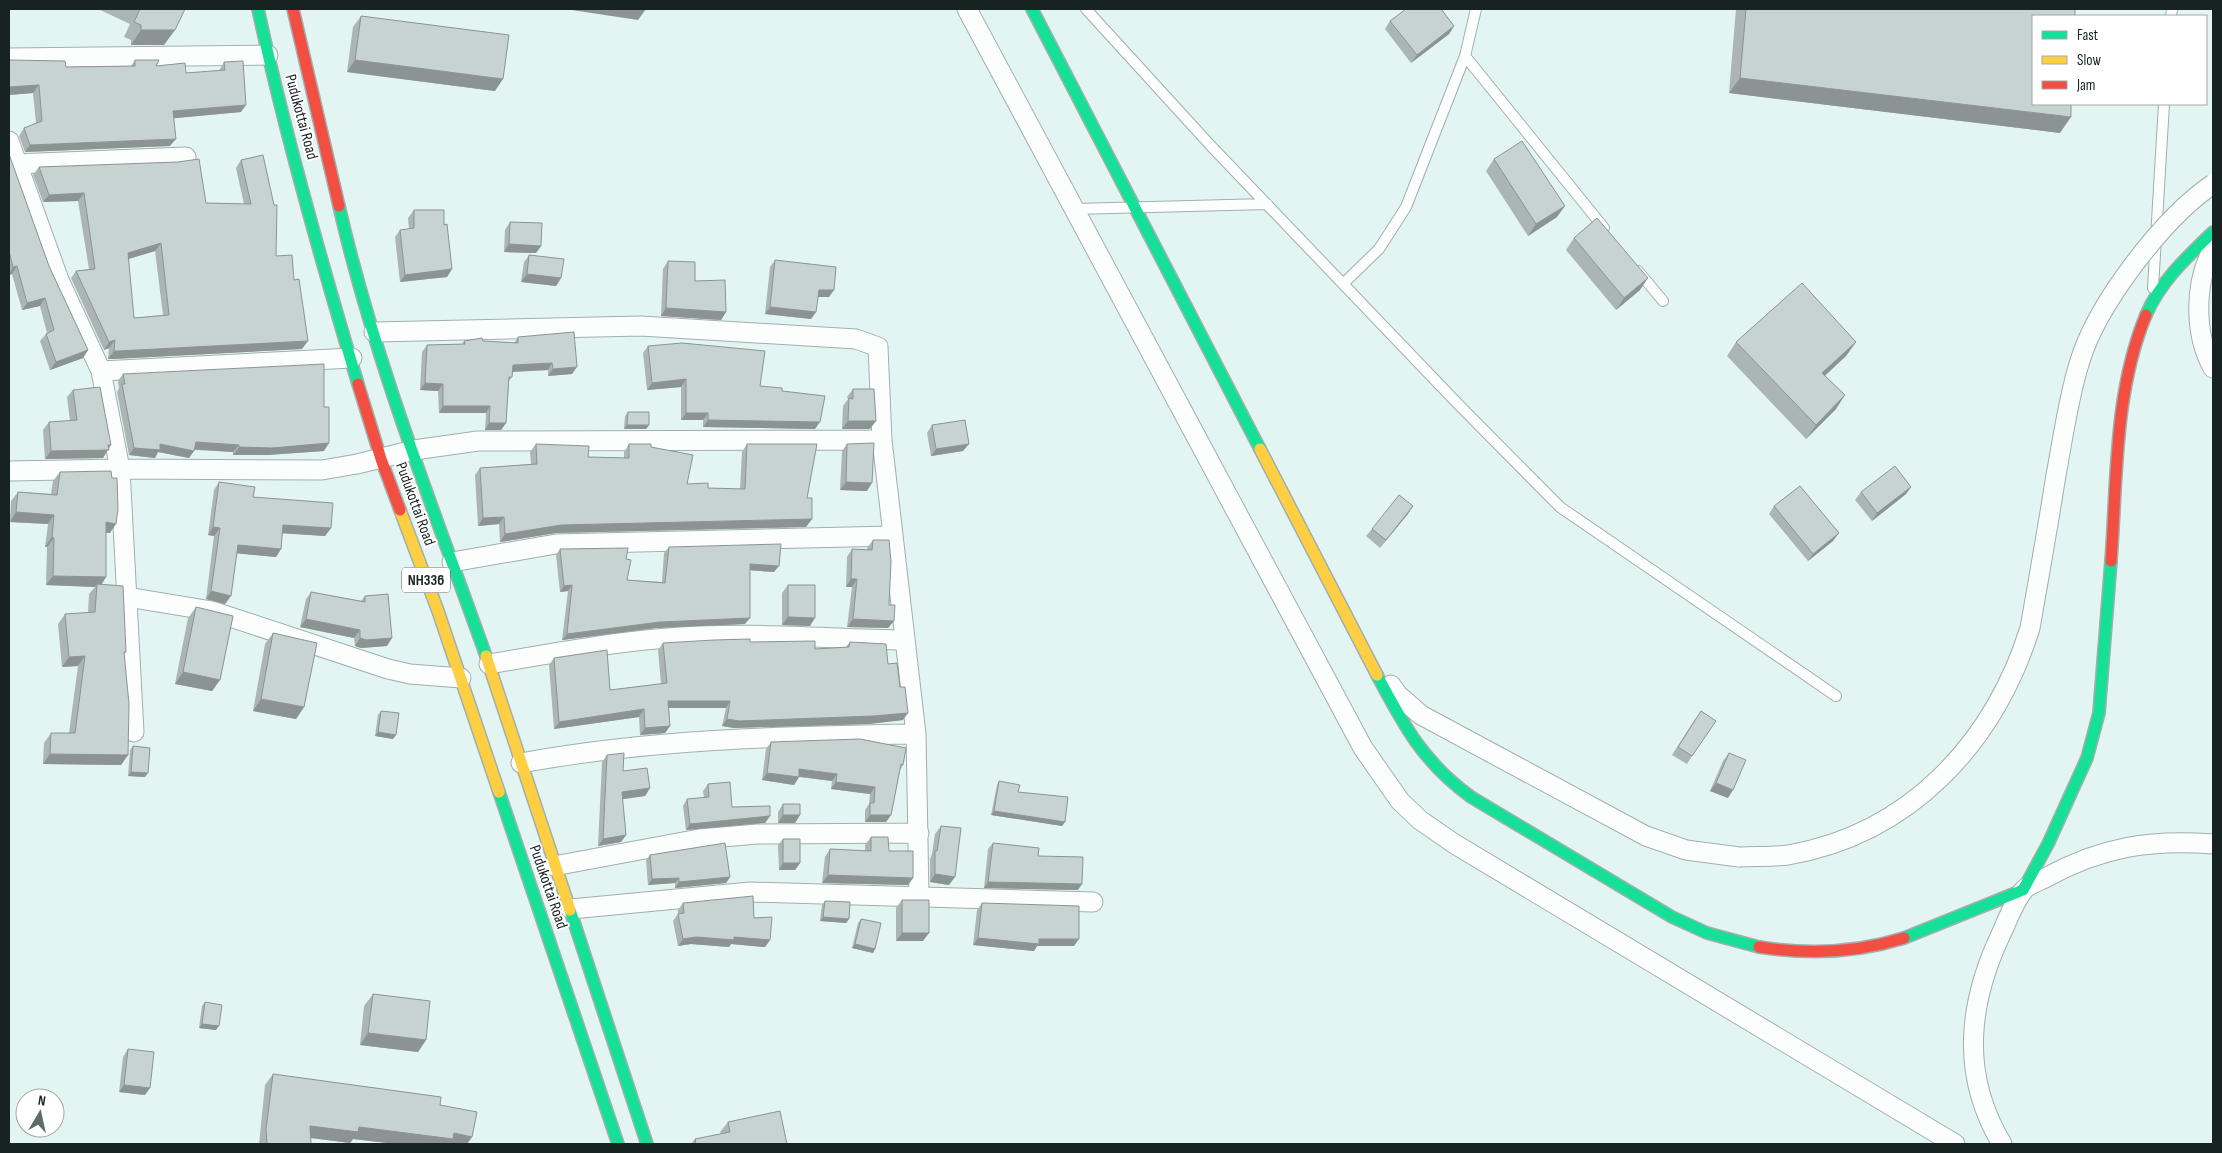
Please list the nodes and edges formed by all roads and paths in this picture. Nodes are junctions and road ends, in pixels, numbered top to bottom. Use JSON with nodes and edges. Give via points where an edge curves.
{"nodes":[{"id":1,"x":258,"y":9,"type":"edge"},
{"id":2,"x":293,"y":9,"type":"edge"},
{"id":3,"x":967,"y":9,"type":"edge"},
{"id":4,"x":1032,"y":9,"type":"edge"},
{"id":5,"x":1086,"y":9,"type":"edge"},
{"id":6,"x":1476,"y":9,"type":"edge"},
{"id":7,"x":268,"y":55,"type":"junction"},
{"id":8,"x":1465,"y":56,"type":"junction"},
{"id":9,"x":9,"y":58,"type":"edge"},
{"id":10,"x":2164,"y":105,"type":"edge"},
{"id":11,"x":9,"y":141,"type":"edge"},
{"id":12,"x":186,"y":157,"type":"dead end"},
{"id":13,"x":15,"y":164,"type":"junction"},
{"id":14,"x":2213,"y":184,"type":"edge"},
{"id":15,"x":1266,"y":204,"type":"junction"},
{"id":16,"x":1135,"y":207,"type":"junction"},
{"id":17,"x":1074,"y":209,"type":"junction"},
{"id":18,"x":2213,"y":232,"type":"edge"},
{"id":19,"x":1614,"y":240,"type":"edge"},
{"id":20,"x":2213,"y":249,"type":"edge"},
{"id":21,"x":1632,"y":263,"type":"edge"},
{"id":22,"x":1343,"y":284,"type":"junction"},
{"id":23,"x":2153,"y":299,"type":"junction"},
{"id":24,"x":1663,"y":301,"type":"dead end"},
{"id":25,"x":374,"y":332,"type":"junction"},
{"id":26,"x":352,"y":358,"type":"junction"},
{"id":27,"x":2213,"y":368,"type":"edge"},
{"id":28,"x":100,"y":371,"type":"junction"},
{"id":29,"x":882,"y":440,"type":"junction"},
{"id":30,"x":414,"y":450,"type":"junction"},
{"id":31,"x":381,"y":459,"type":"junction"},
{"id":32,"x":120,"y":469,"type":"junction"},
{"id":33,"x":9,"y":471,"type":"edge"},
{"id":34,"x":892,"y":536,"type":"junction"},
{"id":35,"x":452,"y":562,"type":"junction"},
{"id":36,"x":127,"y":597,"type":"junction"},
{"id":37,"x":906,"y":640,"type":"junction"},
{"id":38,"x":1366,"y":652,"type":"junction"},
{"id":39,"x":489,"y":664,"type":"junction"},
{"id":40,"x":461,"y":678,"type":"junction"},
{"id":41,"x":1836,"y":696,"type":"dead end"},
{"id":42,"x":134,"y":732,"type":"dead end"},
{"id":43,"x":916,"y":734,"type":"junction"},
{"id":44,"x":521,"y":763,"type":"junction"},
{"id":45,"x":919,"y":833,"type":"junction"},
{"id":46,"x":2213,"y":844,"type":"edge"},
{"id":47,"x":554,"y":866,"type":"junction"},
{"id":48,"x":2023,"y":890,"type":"junction"},
{"id":49,"x":919,"y":896,"type":"junction"},
{"id":50,"x":1093,"y":902,"type":"dead end"},
{"id":51,"x":571,"y":909,"type":"junction"},
{"id":52,"x":618,"y":1144,"type":"edge"},
{"id":53,"x":647,"y":1144,"type":"edge"},
{"id":54,"x":1955,"y":1144,"type":"edge"},
{"id":55,"x":2002,"y":1144,"type":"edge"}],
"edges":[{"from":1,"to":7,"type":"main road","name":"Pudukottai Road","number":"NH336"},
{"from":2,"to":25,"type":"main road","name":"Pudukottai Road","number":"NH336","via":[[355,276]]},
{"from":3,"to":17,"type":"street"},
{"from":4,"to":16,"type":"main road"},
{"from":5,"to":15,"type":"lane"},
{"from":6,"to":8,"type":"lane"},
{"from":7,"to":9,"type":"street"},
{"from":7,"to":26,"type":"main road","name":"Pudukottai Road","number":"NH336"},
{"from":8,"to":19,"type":"lane"},
{"from":8,"to":22,"type":"lane","via":[[1406,207],[1379,248]]},
{"from":10,"to":23,"type":"lane"},
{"from":11,"to":13,"type":"street"},
{"from":12,"to":13,"type":"street"},
{"from":13,"to":28,"type":"street","via":[[59,280]]},
{"from":14,"to":38,"type":"street","bridge":true,"via":[[2157,235],[2123,280],[2098,320],[2079,362],[2067,412],[2030,628],[2002,699],[1958,760],[1933,786],[1871,828],[1787,855],[1739,856],[1686,850],[1646,836],[1422,716],[1398,695]]},
{"from":15,"to":16,"type":"lane"},
{"from":15,"to":22,"type":"lane"},
{"from":16,"to":17,"type":"lane"},
{"from":16,"to":38,"type":"main road"},
{"from":17,"to":54,"type":"street","via":[[1363,748],[1400,801],[1453,843]]},
{"from":18,"to":23,"type":"main road","via":[[2185,259]]},
{"from":20,"to":27,"type":"street","via":[[2203,279],[2200,318],[2203,341]]},
{"from":21,"to":24,"type":"lane"},
{"from":22,"to":41,"type":"lane","via":[[1560,507]]},
{"from":23,"to":48,"type":"main road","via":[[2134,344],[2123,397],[2099,713],[2087,758]]},
{"from":25,"to":29,"type":"street","via":[[641,326],[856,339],[878,347]]},
{"from":25,"to":30,"type":"main road","name":"Pudukottai Road","number":"NH336"},
{"from":26,"to":28,"type":"street"},
{"from":26,"to":31,"type":"main road","name":"Pudukottai Road","number":"NH336"},
{"from":28,"to":32,"type":"street"},
{"from":29,"to":30,"type":"street","via":[[478,441]]},
{"from":29,"to":34,"type":"street"},
{"from":30,"to":31,"type":"street"},
{"from":30,"to":35,"type":"main road","name":"Pudukottai Road","number":"NH336"},
{"from":31,"to":32,"type":"street","via":[[322,470]]},
{"from":31,"to":40,"type":"main road","name":"Pudukottai Road","number":"NH336"},
{"from":32,"to":33,"type":"street"},
{"from":32,"to":36,"type":"street"},
{"from":34,"to":35,"type":"street","via":[[556,544]]},
{"from":34,"to":37,"type":"street"},
{"from":35,"to":39,"type":"main road","name":"Pudukottai Road","number":"NH336"},
{"from":36,"to":40,"type":"street","via":[[212,611],[388,669]]},
{"from":36,"to":42,"type":"street"},
{"from":37,"to":39,"type":"street","via":[[757,634],[681,637],[613,644]]},
{"from":37,"to":43,"type":"street"},
{"from":38,"to":48,"type":"main road","via":[[1402,723],[1441,774],[1502,816],[1662,910],[1706,932],[1752,946],[1798,952],[1845,951],[1891,942]]},
{"from":39,"to":44,"type":"main road","name":"Pudukottai Road","number":"NH336"},
{"from":40,"to":52,"type":"main road","name":"Pudukottai Road","number":"NH336"},
{"from":43,"to":44,"type":"street","via":[[712,740],[574,753]]},
{"from":43,"to":45,"type":"street"},
{"from":44,"to":47,"type":"main road","name":"Pudukottai Road","number":"NH336"},
{"from":45,"to":47,"type":"street","via":[[758,834],[700,839]]},
{"from":45,"to":49,"type":"street"},
{"from":46,"to":48,"type":"street","via":[[2174,841],[2112,850],[2060,870]]},
{"from":47,"to":51,"type":"main road","name":"Pudukottai Road","number":"NH336"},
{"from":48,"to":55,"type":"street","via":[[1984,976],[1972,1039],[1982,1100]]},
{"from":49,"to":50,"type":"street"},
{"from":49,"to":51,"type":"street","via":[[750,892]]},
{"from":51,"to":53,"type":"main road","name":"Pudukottai Road","number":"NH336"}]}
